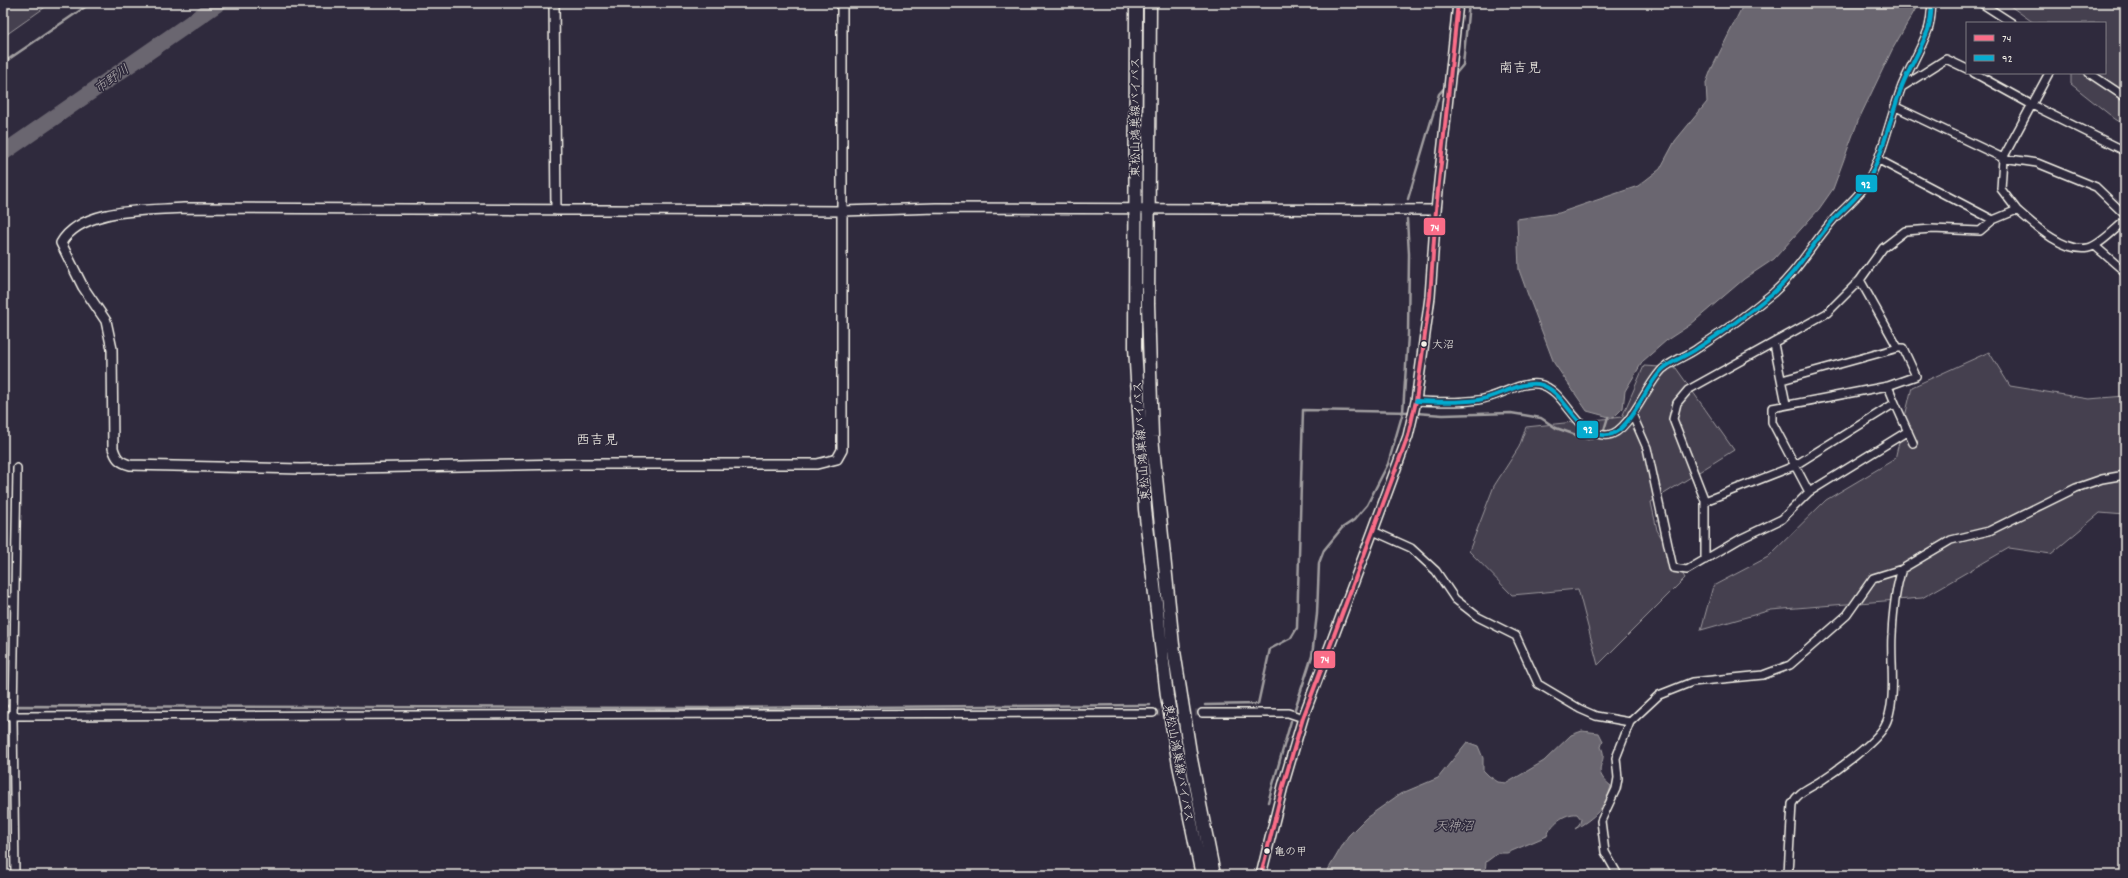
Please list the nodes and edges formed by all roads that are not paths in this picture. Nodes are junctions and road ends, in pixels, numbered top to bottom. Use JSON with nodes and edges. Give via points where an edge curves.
{"nodes":[{"id":1,"x":554,"y":3,"type":"edge"},
{"id":2,"x":842,"y":3,"type":"edge"},
{"id":3,"x":1136,"y":3,"type":"edge"},
{"id":4,"x":1150,"y":3,"type":"edge"},
{"id":5,"x":1458,"y":3,"type":"edge"},
{"id":6,"x":1932,"y":3,"type":"edge"},
{"id":7,"x":1981,"y":3,"type":"edge"},
{"id":8,"x":2010,"y":22,"type":"edge"},
{"id":9,"x":1966,"y":69,"type":"edge"},
{"id":10,"x":1976,"y":74,"type":"edge"},
{"id":11,"x":2048,"y":74,"type":"edge"},
{"id":12,"x":2090,"y":74,"type":"edge"},
{"id":13,"x":1902,"y":87,"type":"junction"},
{"id":14,"x":2125,"y":97,"type":"edge"},
{"id":15,"x":2032,"y":105,"type":"junction"},
{"id":16,"x":1896,"y":107,"type":"junction"},
{"id":17,"x":2125,"y":151,"type":"edge"},
{"id":18,"x":2003,"y":158,"type":"junction"},
{"id":19,"x":1879,"y":160,"type":"junction"},
{"id":20,"x":556,"y":210,"type":"junction"},
{"id":21,"x":1135,"y":210,"type":"junction"},
{"id":22,"x":1149,"y":210,"type":"junction"},
{"id":23,"x":1436,"y":210,"type":"junction"},
{"id":24,"x":2017,"y":210,"type":"junction"},
{"id":25,"x":843,"y":211,"type":"junction"},
{"id":26,"x":2125,"y":215,"type":"edge"},
{"id":27,"x":1993,"y":220,"type":"junction"},
{"id":28,"x":2125,"y":221,"type":"edge"},
{"id":29,"x":2095,"y":246,"type":"junction"},
{"id":30,"x":2125,"y":272,"type":"edge"},
{"id":31,"x":1860,"y":280,"type":"junction"},
{"id":32,"x":1774,"y":344,"type":"junction"},
{"id":33,"x":1898,"y":348,"type":"junction"},
{"id":34,"x":1782,"y":380,"type":"junction"},
{"id":35,"x":1888,"y":386,"type":"junction"},
{"id":36,"x":1416,"y":401,"type":"junction"},
{"id":37,"x":1895,"y":403,"type":"junction"},
{"id":38,"x":1786,"y":404,"type":"junction"},
{"id":39,"x":1632,"y":414,"type":"junction"},
{"id":40,"x":1908,"y":431,"type":"junction"},
{"id":41,"x":1914,"y":443,"type":"dead end"},
{"id":42,"x":1794,"y":466,"type":"junction"},
{"id":43,"x":17,"y":468,"type":"dead end"},
{"id":44,"x":2125,"y":475,"type":"edge"},
{"id":45,"x":1809,"y":492,"type":"junction"},
{"id":46,"x":1705,"y":501,"type":"junction"},
{"id":47,"x":1373,"y":532,"type":"junction"},
{"id":48,"x":1705,"y":560,"type":"junction"},
{"id":49,"x":1902,"y":569,"type":"junction"},
{"id":50,"x":3,"y":601,"type":"edge"},
{"id":51,"x":14,"y":601,"type":"junction"},
{"id":52,"x":1153,"y":713,"type":"tunnel mouth"},
{"id":53,"x":1202,"y":713,"type":"tunnel mouth"},
{"id":54,"x":9,"y":716,"type":"edge"},
{"id":55,"x":1303,"y":718,"type":"junction"},
{"id":56,"x":1630,"y":722,"type":"junction"},
{"id":57,"x":15,"y":875,"type":"edge"},
{"id":58,"x":1202,"y":875,"type":"edge"},
{"id":59,"x":1214,"y":875,"type":"edge"},
{"id":60,"x":1261,"y":875,"type":"edge"},
{"id":61,"x":1618,"y":875,"type":"edge"},
{"id":62,"x":1786,"y":875,"type":"edge"}],
"edges":[{"from":1,"to":20,"type":"street"},
{"from":2,"to":25,"type":"street"},
{"from":3,"to":21,"type":"main road","name":"東松山鴻巣線バイパス"},
{"from":4,"to":22,"type":"main road","name":"東松山鴻巣線バイパス"},
{"from":5,"to":23,"type":"street"},
{"from":6,"to":13,"type":"street","via":[[1929,28]]},
{"from":7,"to":8,"type":"street"},
{"from":9,"to":13,"type":"street","via":[[1946,59]]},
{"from":10,"to":15,"type":"street"},
{"from":11,"to":15,"type":"street"},
{"from":12,"to":14,"type":"street"},
{"from":13,"to":16,"type":"street"},
{"from":15,"to":17,"type":"street"},
{"from":15,"to":18,"type":"street"},
{"from":16,"to":18,"type":"street"},
{"from":16,"to":19,"type":"street"},
{"from":18,"to":24,"type":"street","via":[[2001,189]]},
{"from":18,"to":26,"type":"street","via":[[2037,163],[2096,188]]},
{"from":19,"to":27,"type":"street"},
{"from":19,"to":39,"type":"street","via":[[1867,184],[1829,225],[1798,268],[1750,311],[1697,349],[1662,369]]},
{"from":20,"to":25,"type":"street"},
{"from":20,"to":25,"type":"street","via":[[184,208],[116,213],[85,222],[66,235],[61,244],[83,286],[106,321],[112,349],[115,456],[130,465],[301,468],[828,462],[836,459],[842,450]]},
{"from":21,"to":22,"type":"street"},
{"from":21,"to":25,"type":"street","via":[[936,208]]},
{"from":21,"to":58,"type":"main road","name":"東松山鴻巣線バイパス","via":[[1135,346],[1145,509],[1167,696]]},
{"from":22,"to":23,"type":"street"},
{"from":22,"to":59,"type":"main road","name":"東松山鴻巣線バイパス","via":[[1148,304],[1152,421],[1162,537],[1182,705]]},
{"from":23,"to":36,"type":"street","via":[[1430,297]]},
{"from":24,"to":27,"type":"street"},
{"from":24,"to":29,"type":"street","via":[[2048,235],[2073,248]]},
{"from":27,"to":31,"type":"street","via":[[1980,231],[1932,229],[1905,232],[1883,248]]},
{"from":28,"to":29,"type":"street"},
{"from":29,"to":30,"type":"street"},
{"from":31,"to":32,"type":"street","via":[[1827,312]]},
{"from":31,"to":33,"type":"street"},
{"from":32,"to":34,"type":"street"},
{"from":32,"to":46,"type":"street","via":[[1688,390],[1677,403],[1673,420]]},
{"from":33,"to":34,"type":"street"},
{"from":33,"to":35,"type":"street","via":[[1903,348],[1916,376]]},
{"from":34,"to":38,"type":"street"},
{"from":35,"to":37,"type":"street"},
{"from":35,"to":38,"type":"street","via":[[1833,398]]},
{"from":36,"to":39,"type":"street","via":[[1480,400],[1520,386],[1538,384],[1551,390],[1586,428],[1595,434],[1609,435],[1620,428]]},
{"from":36,"to":47,"type":"street","via":[[1408,436]]},
{"from":37,"to":40,"type":"street"},
{"from":37,"to":42,"type":"street"},
{"from":38,"to":42,"type":"street","via":[[1772,408],[1772,422]]},
{"from":39,"to":48,"type":"street","via":[[1647,448],[1673,568],[1687,570]]},
{"from":40,"to":41,"type":"street"},
{"from":40,"to":45,"type":"street"},
{"from":42,"to":45,"type":"street"},
{"from":42,"to":46,"type":"street"},
{"from":43,"to":51,"type":"street"},
{"from":44,"to":49,"type":"street","via":[[2102,479],[2076,488],[1989,531],[1950,540]]},
{"from":45,"to":48,"type":"street","via":[[1782,519],[1740,539]]},
{"from":46,"to":48,"type":"street"},
{"from":47,"to":55,"type":"street"},
{"from":47,"to":56,"type":"street","via":[[1411,548],[1436,571],[1454,599],[1478,617],[1516,636],[1538,684],[1596,716]]},
{"from":49,"to":56,"type":"street","via":[[1873,578],[1847,615],[1790,665],[1763,675],[1692,682],[1659,696]]},
{"from":49,"to":62,"type":"street","via":[[1896,587],[1892,635],[1891,712],[1879,733],[1849,760],[1796,795],[1792,804]]},
{"from":50,"to":51,"type":"street"},
{"from":51,"to":54,"type":"street"},
{"from":52,"to":54,"type":"street"},
{"from":53,"to":55,"type":"street","via":[[1288,713]]},
{"from":54,"to":57,"type":"street"},
{"from":55,"to":60,"type":"street"},
{"from":56,"to":61,"type":"street","via":[[1616,758],[1616,789],[1601,821],[1605,852]]}]}
